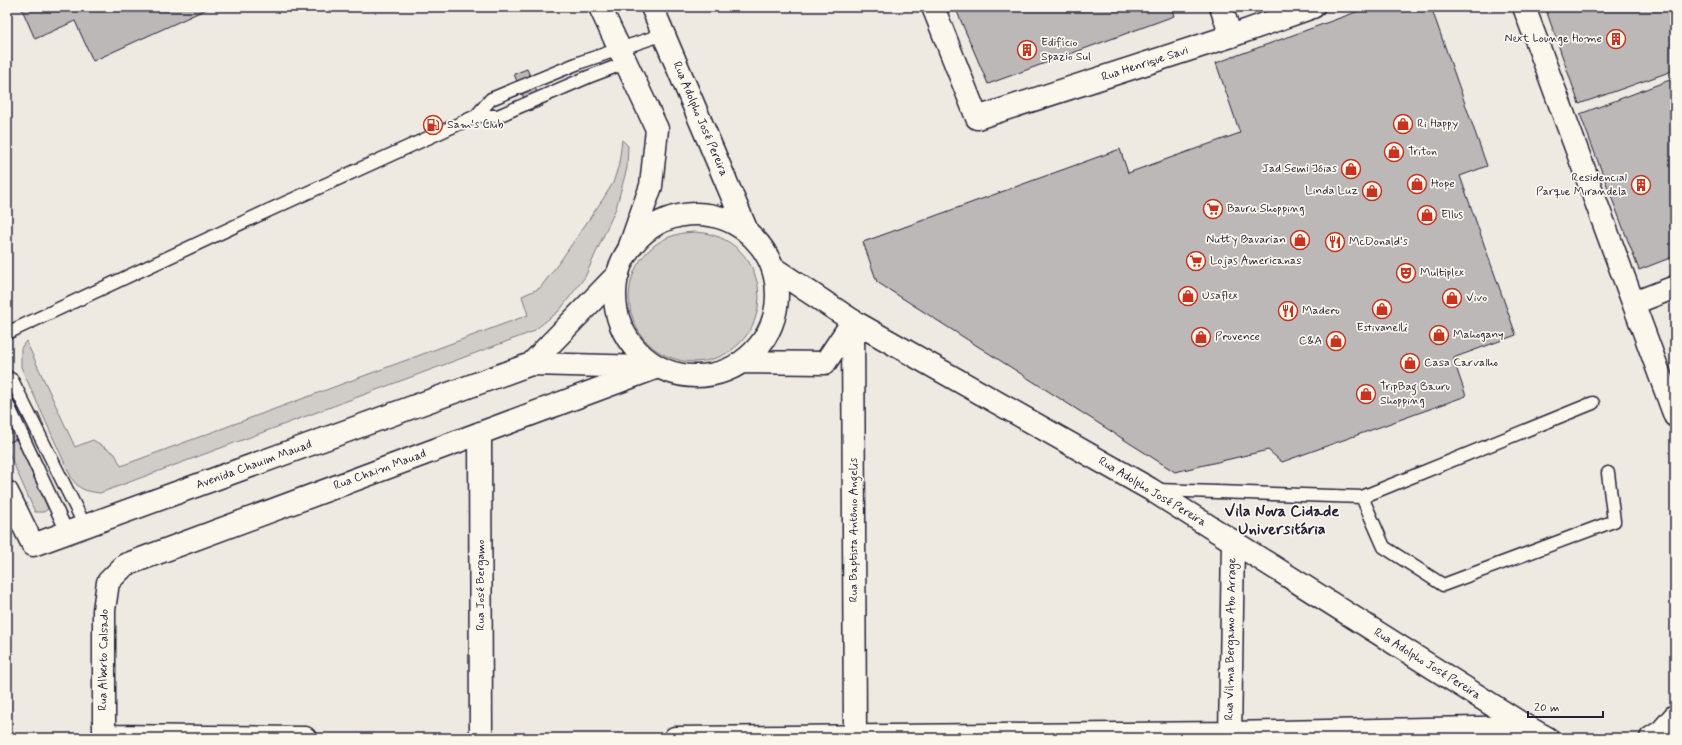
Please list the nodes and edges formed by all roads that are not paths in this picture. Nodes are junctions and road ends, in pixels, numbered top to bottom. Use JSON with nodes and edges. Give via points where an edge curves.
{"nodes":[{"id":1,"x":600,"y":7,"type":"edge"},
{"id":2,"x":652,"y":7,"type":"edge"},
{"id":3,"x":933,"y":7,"type":"edge"},
{"id":4,"x":1221,"y":7,"type":"edge"},
{"id":5,"x":1313,"y":7,"type":"edge"},
{"id":6,"x":1524,"y":7,"type":"edge"},
{"id":7,"x":664,"y":34,"type":"junction"},
{"id":8,"x":1231,"y":36,"type":"junction"},
{"id":9,"x":622,"y":56,"type":"junction"},
{"id":10,"x":476,"y":116,"type":"junction"},
{"id":11,"x":747,"y":231,"type":"junction"},
{"id":12,"x":628,"y":250,"type":"junction"},
{"id":13,"x":773,"y":268,"type":"junction"},
{"id":14,"x":618,"y":274,"type":"junction"},
{"id":15,"x":1675,"y":287,"type":"edge"},
{"id":16,"x":1634,"y":303,"type":"junction"},
{"id":17,"x":853,"y":322,"type":"junction"},
{"id":18,"x":7,"y":333,"type":"edge"},
{"id":19,"x":743,"y":362,"type":"junction"},
{"id":20,"x":531,"y":364,"type":"junction"},
{"id":21,"x":658,"y":367,"type":"junction"},
{"id":22,"x":7,"y":377,"type":"edge"},
{"id":23,"x":7,"y":403,"type":"edge"},
{"id":24,"x":1593,"y":403,"type":"dead end"},
{"id":25,"x":1675,"y":416,"type":"edge"},
{"id":26,"x":480,"y":433,"type":"junction"},
{"id":27,"x":1608,"y":473,"type":"dead end"},
{"id":28,"x":1150,"y":489,"type":"junction"},
{"id":29,"x":7,"y":492,"type":"edge"},
{"id":30,"x":1362,"y":497,"type":"junction"},
{"id":31,"x":76,"y":529,"type":"junction"},
{"id":32,"x":1233,"y":541,"type":"junction"},
{"id":33,"x":108,"y":582,"type":"joint"},
{"id":34,"x":1675,"y":716,"type":"edge"},
{"id":35,"x":1527,"y":727,"type":"junction"},
{"id":36,"x":1230,"y":735,"type":"edge"},
{"id":37,"x":104,"y":737,"type":"edge"},
{"id":38,"x":855,"y":737,"type":"edge"},
{"id":39,"x":305,"y":738,"type":"edge"},
{"id":40,"x":481,"y":738,"type":"edge"},
{"id":41,"x":675,"y":738,"type":"edge"},
{"id":42,"x":1547,"y":738,"type":"edge"},
{"id":43,"x":1651,"y":738,"type":"edge"}],
"edges":[{"from":1,"to":9,"type":"street"},
{"from":2,"to":7,"type":"street","name":"Rua Adolpho José Pereira"},
{"from":3,"to":8,"type":"street","name":"Rua Henrique Savi","via":[[977,118]]},
{"from":4,"to":8,"type":"street"},
{"from":5,"to":8,"type":"street","name":"Rua Henrique Savi"},
{"from":6,"to":16,"type":"street"},
{"from":7,"to":9,"type":"lane"},
{"from":7,"to":11,"type":"street","name":"Rua Adolpho José Pereira"},
{"from":9,"to":10,"type":"lane","via":[[588,77],[498,116]]},
{"from":9,"to":10,"type":"lane","via":[[581,62],[491,99]]},
{"from":9,"to":12,"type":"street","via":[[657,129],[651,186]]},
{"from":10,"to":18,"type":"lane"},
{"from":11,"to":12,"type":"street","via":[[723,218],[697,214],[670,218],[646,231]]},
{"from":11,"to":13,"type":"street","via":[[762,248]]},
{"from":12,"to":14,"type":"street"},
{"from":13,"to":17,"type":"street","name":"Rua Adolpho José Pereira"},
{"from":13,"to":19,"type":"street","via":[[777,294],[774,320],[762,343]]},
{"from":14,"to":20,"type":"street","name":"Avenida Chauim Mauad"},
{"from":14,"to":21,"type":"street","via":[[615,303],[622,330],[638,353]]},
{"from":15,"to":16,"type":"street"},
{"from":16,"to":25,"type":"street"},
{"from":17,"to":19,"type":"street","via":[[825,363]]},
{"from":17,"to":28,"type":"street","name":"Rua Adolpho José Pereira"},
{"from":17,"to":38,"type":"street","name":"Rua Baptista Antônio Angelis"},
{"from":19,"to":21,"type":"street","via":[[724,372],[703,377],[681,376]]},
{"from":20,"to":21,"type":"street","name":"Avenida Chauim Mauad"},
{"from":20,"to":31,"type":"street","name":"Avenida Chauim Mauad"},
{"from":21,"to":26,"type":"street","name":"Rua Chaim Mauad"},
{"from":22,"to":31,"type":"lane","via":[[12,380]]},
{"from":23,"to":31,"type":"lane"},
{"from":24,"to":30,"type":"lane"},
{"from":26,"to":33,"type":"street","name":"Rua Chaim Mauad","via":[[125,565]]},
{"from":26,"to":40,"type":"street","name":"Rua José Bergamo"},
{"from":27,"to":30,"type":"lane","via":[[1614,521],[1443,585],[1384,547]]},
{"from":28,"to":30,"type":"lane"},
{"from":28,"to":32,"type":"street","name":"Rua Adolpho José Pereira"},
{"from":29,"to":31,"type":"street","name":"Avenida Chauim Mauad","via":[[33,546]]},
{"from":32,"to":35,"type":"street","name":"Rua Adolpho José Pereira"},
{"from":32,"to":36,"type":"street","name":"Rua Vilma Bergamo Abo Arrage"},
{"from":33,"to":37,"type":"street","name":"Rua Alberto Calsado","via":[[104,610]]},
{"from":34,"to":43,"type":"street","via":[[1662,731]]},
{"from":35,"to":36,"type":"street"},
{"from":35,"to":42,"type":"street","name":"Rua Adolpho José Pereira"},
{"from":36,"to":38,"type":"street"},
{"from":37,"to":39,"type":"street"},
{"from":38,"to":41,"type":"street"}]}
